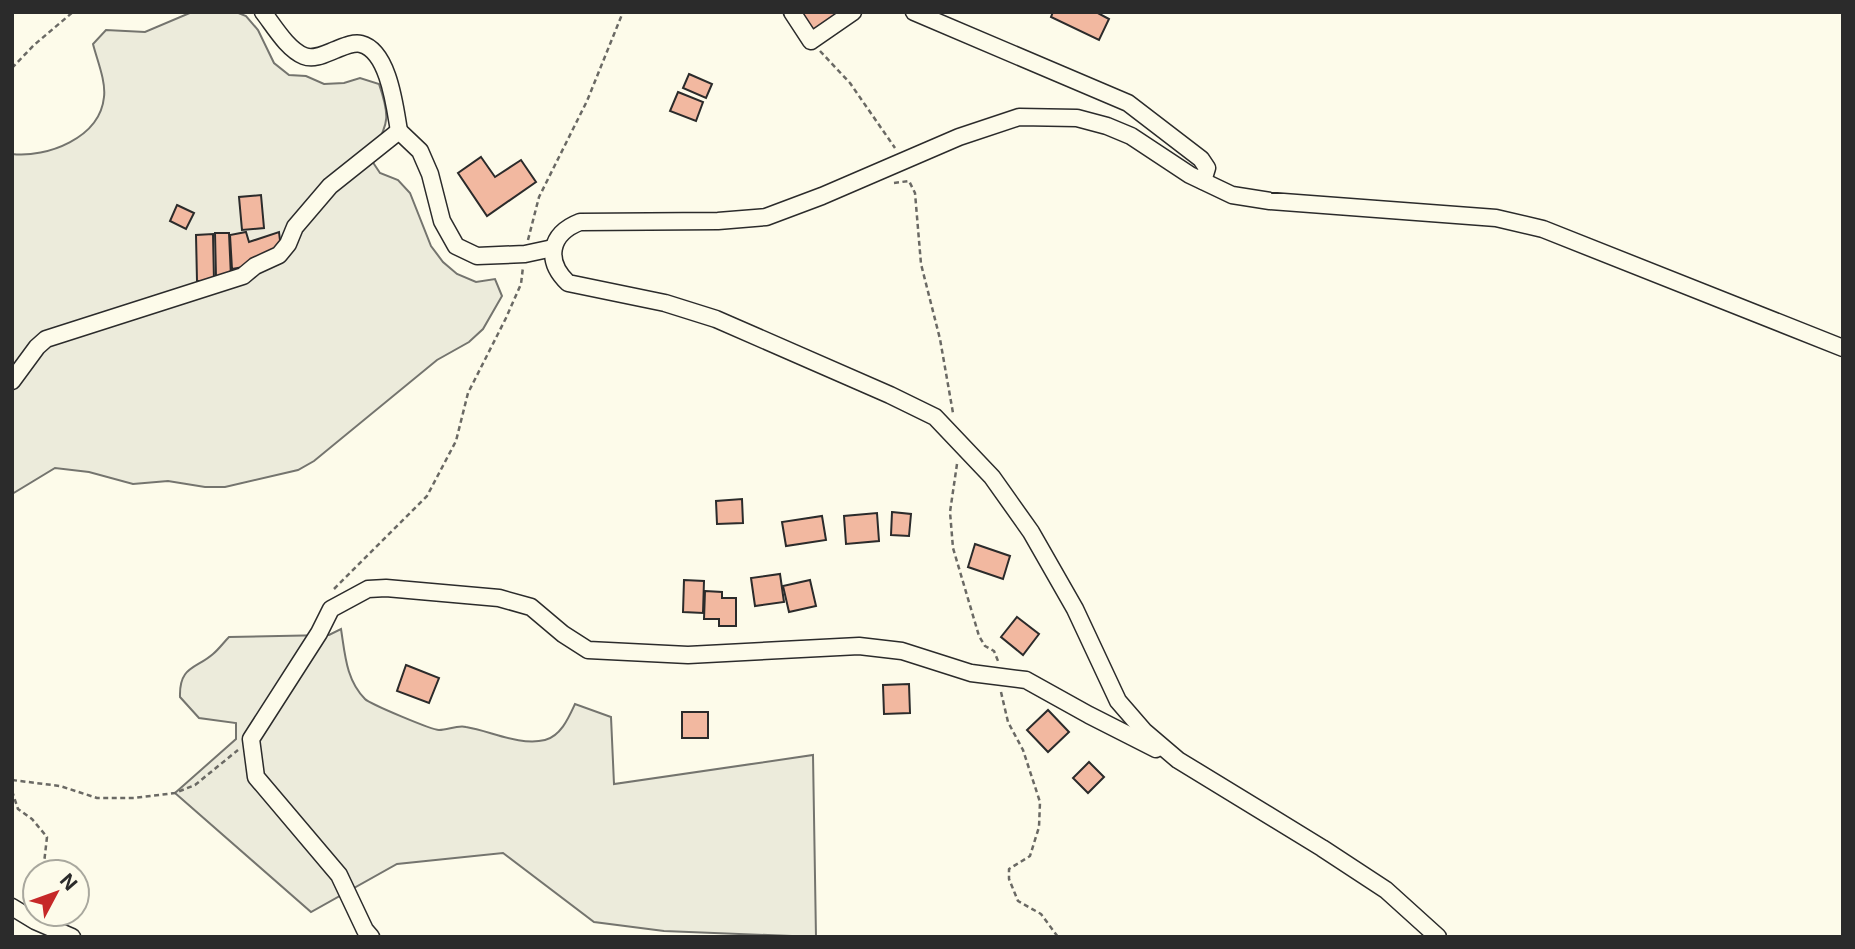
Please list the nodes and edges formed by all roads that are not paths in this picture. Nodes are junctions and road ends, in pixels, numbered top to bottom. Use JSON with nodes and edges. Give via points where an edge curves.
{"nodes":[{"id":1,"x":263,"y":12,"type":"edge"},
{"id":2,"x":792,"y":12,"type":"edge"},
{"id":3,"x":853,"y":12,"type":"edge"},
{"id":4,"x":914,"y":12,"type":"edge"},
{"id":5,"x":399,"y":131,"type":"junction"},
{"id":6,"x":1203,"y":181,"type":"junction"},
{"id":7,"x":553,"y":248,"type":"junction"},
{"id":8,"x":1843,"y":348,"type":"edge"},
{"id":9,"x":12,"y":381,"type":"edge"},
{"id":10,"x":1178,"y":760,"type":"junction"},
{"id":11,"x":12,"y":907,"type":"edge"},
{"id":12,"x":72,"y":937,"type":"edge"},
{"id":13,"x":371,"y":937,"type":"edge"},
{"id":14,"x":1438,"y":937,"type":"edge"}],
"edges":[{"from":1,"to":5,"type":"street","via":[[302,55],[312,58],[361,44],[371,49],[385,68]]},
{"from":2,"to":3,"type":"street","via":[[811,41]]},
{"from":4,"to":6,"type":"street","via":[[1128,103],[1201,159],[1207,168]]},
{"from":5,"to":7,"type":"street","via":[[421,151],[442,221],[456,247],[477,256]]},
{"from":5,"to":9,"type":"street","via":[[330,186],[295,227],[279,255],[243,276],[46,339]]},
{"from":6,"to":7,"type":"street","via":[[1107,126],[1077,118],[1019,117],[766,217],[580,222],[560,234]]},
{"from":6,"to":8,"type":"street","via":[[1232,195],[1270,201],[1496,218],[1543,229]]},
{"from":7,"to":10,"type":"street","via":[[554,265],[568,283],[716,319],[935,417],[992,477],[1031,532],[1075,609],[1118,701]]},
{"from":10,"to":13,"type":"street","via":[[1026,680],[971,673],[902,651],[859,646],[688,654],[588,650],[531,607],[499,598],[368,589],[331,609],[251,738],[256,777],[339,875]]},
{"from":10,"to":14,"type":"street","via":[[1386,890]]},
{"from":11,"to":12,"type":"street"}]}
